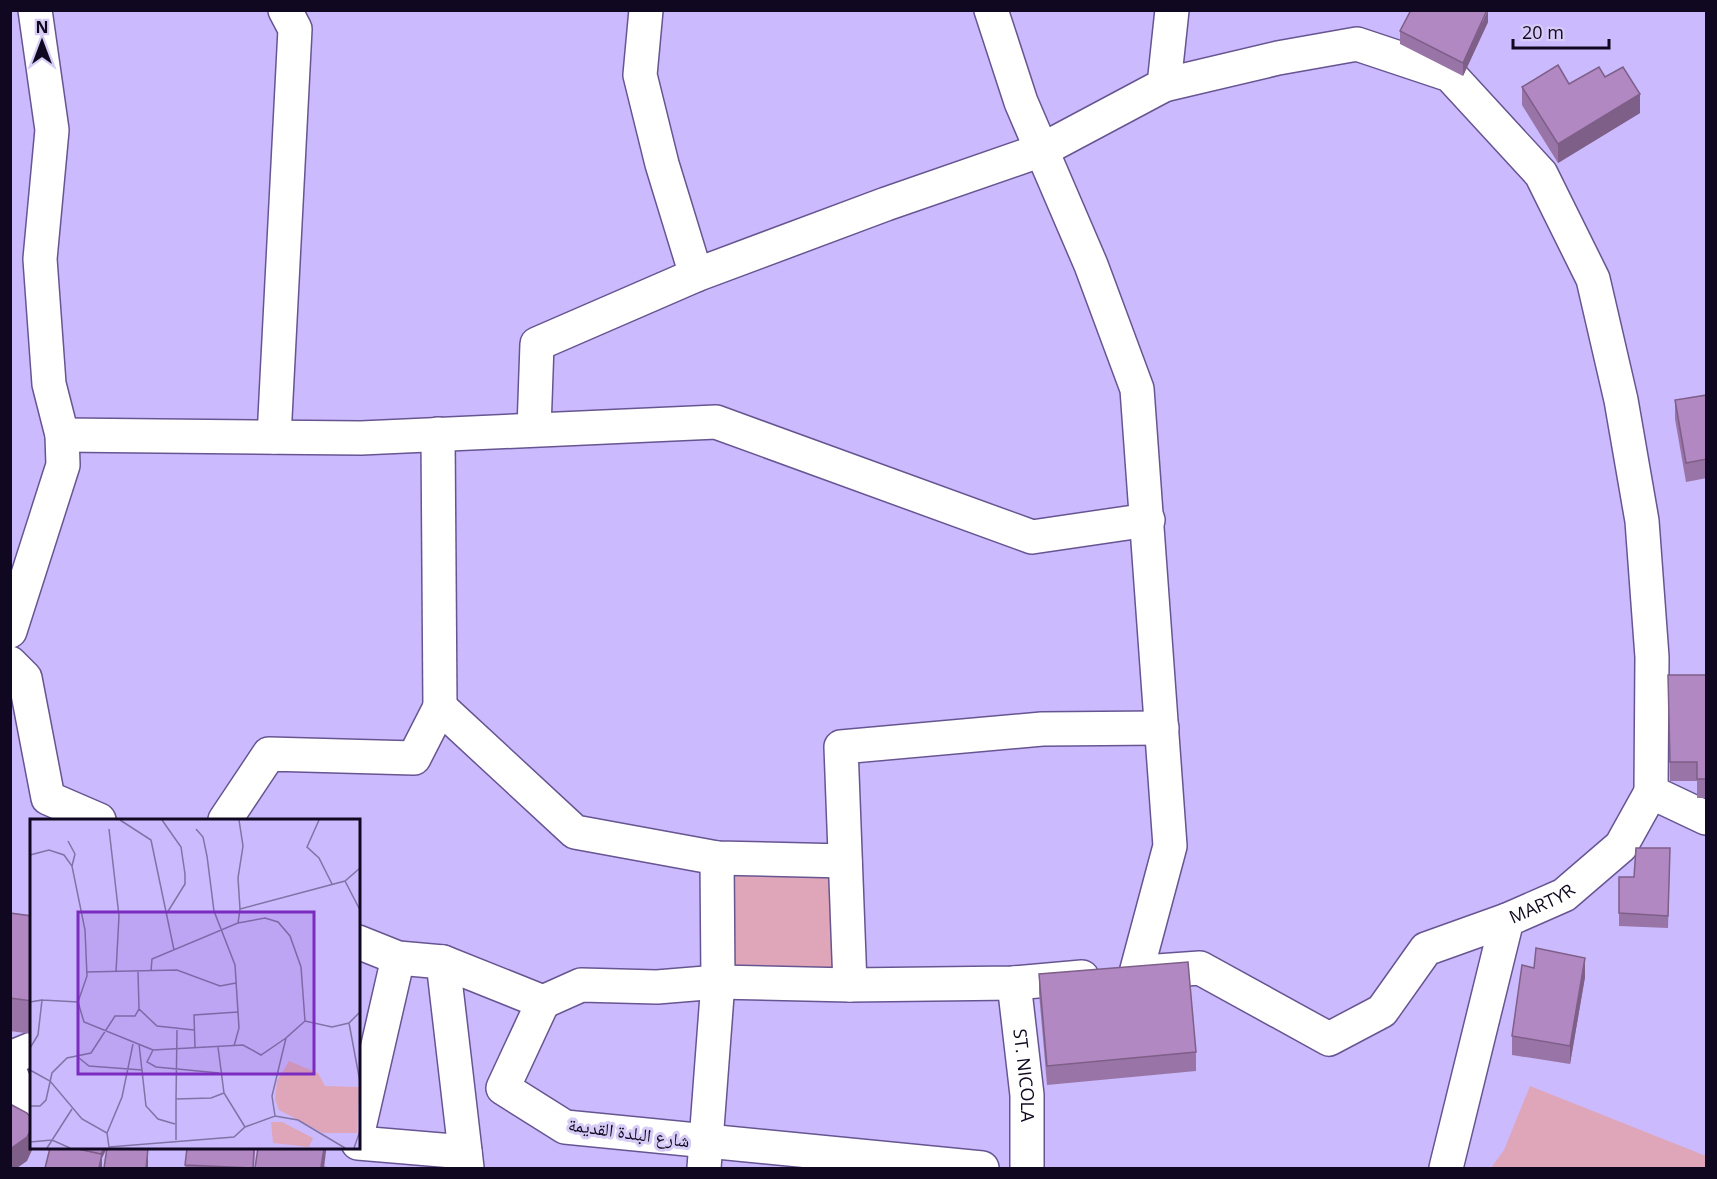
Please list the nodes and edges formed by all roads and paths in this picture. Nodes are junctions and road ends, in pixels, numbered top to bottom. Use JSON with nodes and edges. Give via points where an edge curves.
{"nodes":[{"id":1,"x":35,"y":10,"type":"edge"},
{"id":2,"x":285,"y":10,"type":"edge"},
{"id":3,"x":645,"y":10,"type":"edge"},
{"id":4,"x":991,"y":10,"type":"edge"},
{"id":5,"x":1172,"y":10,"type":"edge"},
{"id":6,"x":1164,"y":85,"type":"junction"},
{"id":7,"x":1042,"y":150,"type":"junction"},
{"id":8,"x":696,"y":275,"type":"junction"},
{"id":9,"x":534,"y":429,"type":"junction"},
{"id":10,"x":438,"y":434,"type":"junction"},
{"id":11,"x":62,"y":435,"type":"junction"},
{"id":12,"x":274,"y":437,"type":"junction"},
{"id":13,"x":1148,"y":520,"type":"junction"},
{"id":14,"x":10,"y":631,"type":"edge"},
{"id":15,"x":10,"y":663,"type":"edge"},
{"id":16,"x":440,"y":707,"type":"junction"},
{"id":17,"x":1162,"y":728,"type":"junction"},
{"id":18,"x":1651,"y":792,"type":"junction"},
{"id":19,"x":1707,"y":818,"type":"edge"},
{"id":20,"x":97,"y":819,"type":"edge"},
{"id":21,"x":226,"y":819,"type":"edge"},
{"id":22,"x":717,"y":858,"type":"junction"},
{"id":23,"x":845,"y":861,"type":"junction"},
{"id":24,"x":1507,"y":920,"type":"junction"},
{"id":25,"x":360,"y":943,"type":"edge"},
{"id":26,"x":398,"y":958,"type":"junction"},
{"id":27,"x":443,"y":962,"type":"junction"},
{"id":28,"x":1136,"y":973,"type":"junction"},
{"id":29,"x":718,"y":982,"type":"junction"},
{"id":30,"x":1014,"y":983,"type":"junction"},
{"id":31,"x":850,"y":985,"type":"junction"},
{"id":32,"x":543,"y":1002,"type":"junction"},
{"id":33,"x":30,"y":1050,"type":"edge"},
{"id":34,"x":10,"y":1058,"type":"edge"},
{"id":35,"x":10,"y":1072,"type":"edge"},
{"id":36,"x":30,"y":1101,"type":"edge"},
{"id":37,"x":360,"y":1123,"type":"edge"},
{"id":38,"x":360,"y":1143,"type":"edge"},
{"id":39,"x":356,"y":1149,"type":"edge"},
{"id":40,"x":706,"y":1156,"type":"edge"},
{"id":41,"x":466,"y":1160,"type":"edge"},
{"id":42,"x":354,"y":1168,"type":"edge"},
{"id":43,"x":982,"y":1168,"type":"edge"},
{"id":44,"x":1027,"y":1168,"type":"edge"},
{"id":45,"x":1446,"y":1168,"type":"edge"}],
"edges":[{"from":1,"to":11,"type":"street","via":[[52,130],[40,259],[49,384]]},
{"from":2,"to":12,"type":"street","via":[[295,29]]},
{"from":3,"to":8,"type":"street","via":[[640,75]]},
{"from":4,"to":7,"type":"street","via":[[1021,102]]},
{"from":5,"to":6,"type":"street"},
{"from":6,"to":7,"type":"street"},
{"from":6,"to":18,"type":"street","via":[[1278,57],[1358,44],[1450,75],[1541,174],[1593,279],[1621,400],[1643,532],[1652,657]]},
{"from":7,"to":8,"type":"street"},
{"from":7,"to":13,"type":"street","via":[[1137,389]]},
{"from":8,"to":9,"type":"street","via":[[537,344]]},
{"from":9,"to":10,"type":"street"},
{"from":9,"to":13,"type":"street","via":[[716,422],[1032,537]]},
{"from":10,"to":12,"type":"street"},
{"from":10,"to":16,"type":"street"},
{"from":11,"to":12,"type":"street"},
{"from":11,"to":14,"type":"street","via":[[63,465]]},
{"from":13,"to":17,"type":"street"},
{"from":15,"to":20,"type":"street","via":[[25,678],[48,798]]},
{"from":16,"to":21,"type":"street","via":[[414,759],[269,754]]},
{"from":16,"to":22,"type":"street","via":[[575,832]]},
{"from":17,"to":23,"type":"street","via":[[1042,729],[841,747]]},
{"from":17,"to":28,"type":"street","via":[[1170,846]]},
{"from":18,"to":19,"type":"street"},
{"from":18,"to":24,"type":"street","name":"MARTYR","via":[[1621,846],[1564,895]]},
{"from":22,"to":23,"type":"street"},
{"from":22,"to":29,"type":"street"},
{"from":23,"to":31,"type":"street"},
{"from":24,"to":28,"type":"street","via":[[1426,949],[1382,1011],[1329,1039],[1200,968]]},
{"from":24,"to":45,"type":"street","name":"MARTYR"},
{"from":25,"to":26,"type":"street"},
{"from":26,"to":27,"type":"street"},
{"from":26,"to":37,"type":"street"},
{"from":27,"to":32,"type":"street"},
{"from":27,"to":41,"type":"street"},
{"from":28,"to":30,"type":"street"},
{"from":29,"to":31,"type":"street"},
{"from":29,"to":32,"type":"street","via":[[657,987],[581,985]]},
{"from":29,"to":40,"type":"street"},
{"from":30,"to":31,"type":"street"},
{"from":30,"to":44,"type":"street","name":"ST. NICOLA","via":[[1028,1095]]},
{"from":32,"to":40,"type":"street","name":"شارع البلدة القديمة","via":[[503,1088],[565,1127]]},
{"from":33,"to":34,"type":"street"},
{"from":35,"to":36,"type":"street","via":[[22,1099]]},
{"from":38,"to":41,"type":"street"},
{"from":39,"to":42,"type":"street"},
{"from":40,"to":43,"type":"street","name":"شارع البلدة القديمة"}]}
